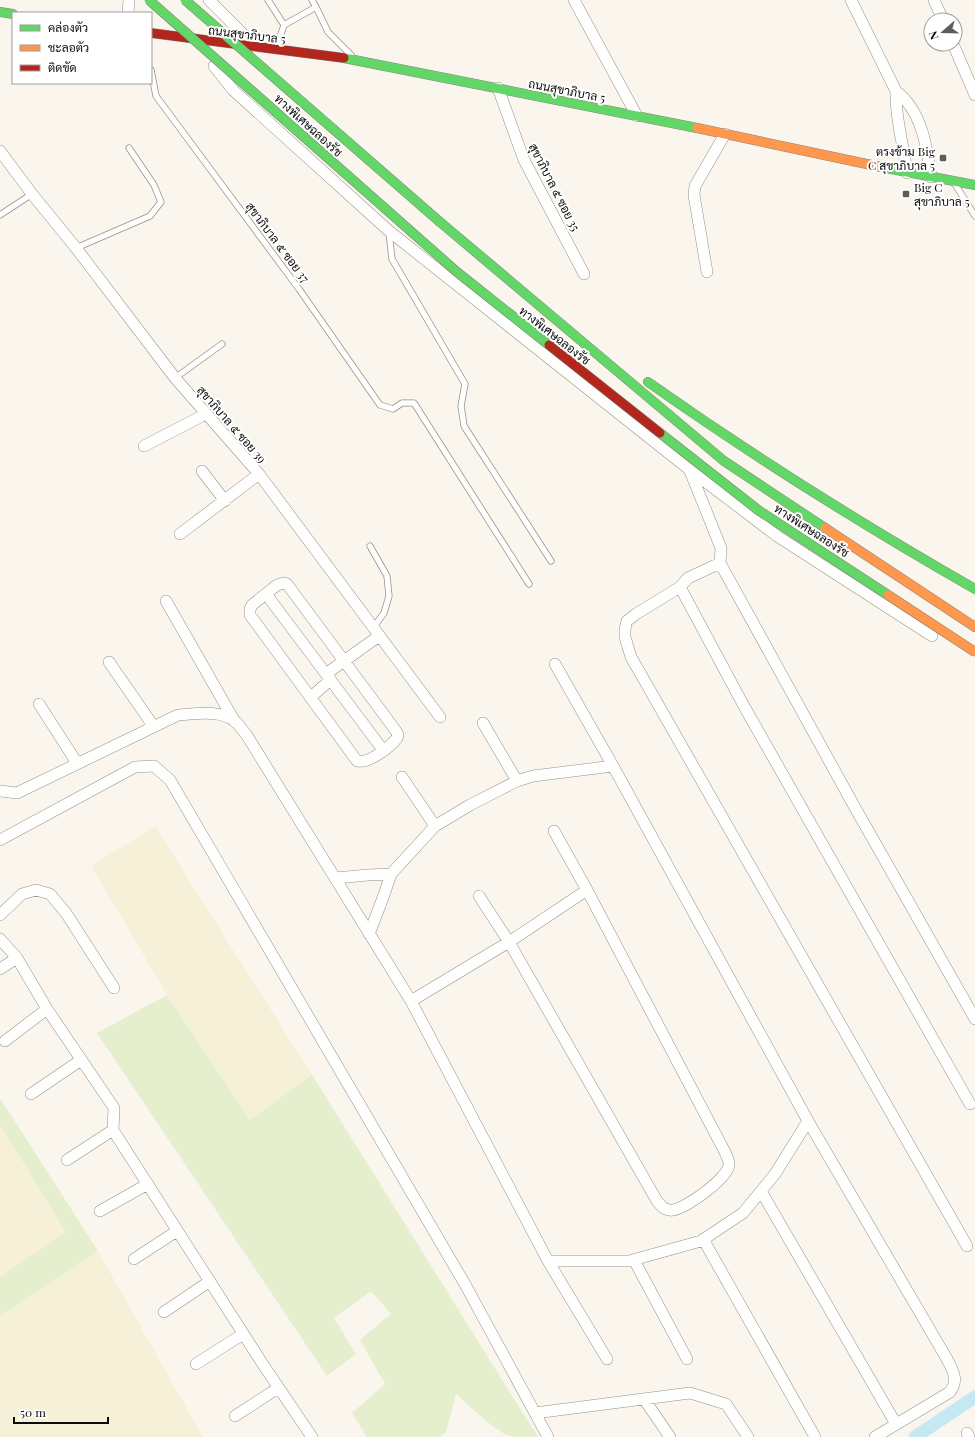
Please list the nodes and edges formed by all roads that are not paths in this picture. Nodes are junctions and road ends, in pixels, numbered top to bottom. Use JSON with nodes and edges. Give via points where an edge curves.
{"nodes":[{"id":1,"x":129,"y":0,"type":"edge"},
{"id":2,"x":148,"y":0,"type":"edge"},
{"id":3,"x":185,"y":0,"type":"edge"},
{"id":4,"x":209,"y":0,"type":"edge"},
{"id":5,"x":268,"y":0,"type":"edge"},
{"id":6,"x":312,"y":0,"type":"edge"},
{"id":7,"x":574,"y":0,"type":"edge"},
{"id":8,"x":851,"y":0,"type":"edge"},
{"id":9,"x":934,"y":0,"type":"edge"},
{"id":10,"x":316,"y":7,"type":"junction"},
{"id":11,"x":0,"y":12,"type":"edge"},
{"id":12,"x":128,"y":12,"type":"edge"},
{"id":13,"x":939,"y":12,"type":"edge"},
{"id":14,"x":12,"y":14,"type":"edge"},
{"id":15,"x":284,"y":25,"type":"junction"},
{"id":16,"x":152,"y":32,"type":"edge"},
{"id":17,"x":206,"y":41,"type":"junction"},
{"id":18,"x":255,"y":46,"type":"junction"},
{"id":19,"x":275,"y":49,"type":"junction"},
{"id":20,"x":956,"y":52,"type":"edge"},
{"id":21,"x":355,"y":59,"type":"junction"},
{"id":22,"x":152,"y":75,"type":"edge"},
{"id":23,"x":498,"y":88,"type":"junction"},
{"id":24,"x":896,"y":91,"type":"junction"},
{"id":25,"x":975,"y":95,"type":"edge"},
{"id":26,"x":637,"y":116,"type":"junction"},
{"id":27,"x":725,"y":134,"type":"junction"},
{"id":28,"x":129,"y":148,"type":"dead end"},
{"id":29,"x":0,"y":151,"type":"edge"},
{"id":30,"x":907,"y":173,"type":"junction"},
{"id":31,"x":931,"y":177,"type":"junction"},
{"id":32,"x":952,"y":181,"type":"junction"},
{"id":33,"x":975,"y":185,"type":"edge"},
{"id":34,"x":32,"y":194,"type":"junction"},
{"id":35,"x":0,"y":216,"type":"edge"},
{"id":36,"x":975,"y":216,"type":"edge"},
{"id":37,"x":389,"y":231,"type":"junction"},
{"id":38,"x":76,"y":248,"type":"junction"},
{"id":39,"x":707,"y":272,"type":"dead end"},
{"id":40,"x":584,"y":274,"type":"dead end"},
{"id":41,"x":522,"y":290,"type":"junction"},
{"id":42,"x":222,"y":344,"type":"dead end"},
{"id":43,"x":619,"y":360,"type":"dead end"},
{"id":44,"x":638,"y":374,"type":"dead end"},
{"id":45,"x":175,"y":378,"type":"junction"},
{"id":46,"x":206,"y":414,"type":"junction"},
{"id":47,"x":144,"y":446,"type":"dead end"},
{"id":48,"x":690,"y":470,"type":"junction"},
{"id":49,"x":202,"y":471,"type":"dead end"},
{"id":50,"x":259,"y":474,"type":"junction"},
{"id":51,"x":225,"y":501,"type":"junction"},
{"id":52,"x":180,"y":534,"type":"dead end"},
{"id":53,"x":370,"y":546,"type":"dead end"},
{"id":54,"x":551,"y":561,"type":"dead end"},
{"id":55,"x":720,"y":563,"type":"junction"},
{"id":56,"x":529,"y":584,"type":"dead end"},
{"id":57,"x":680,"y":588,"type":"junction"},
{"id":58,"x":975,"y":589,"type":"edge"},
{"id":59,"x":266,"y":594,"type":"junction"},
{"id":60,"x":166,"y":601,"type":"dead end"},
{"id":61,"x":975,"y":627,"type":"edge"},
{"id":62,"x":376,"y":632,"type":"junction"},
{"id":63,"x":975,"y":652,"type":"edge"},
{"id":64,"x":345,"y":661,"type":"junction"},
{"id":65,"x":109,"y":662,"type":"dead end"},
{"id":66,"x":975,"y":663,"type":"edge"},
{"id":67,"x":555,"y":664,"type":"dead end"},
{"id":68,"x":329,"y":679,"type":"junction"},
{"id":69,"x":311,"y":696,"type":"junction"},
{"id":70,"x":39,"y":704,"type":"dead end"},
{"id":71,"x":440,"y":717,"type":"dead end"},
{"id":72,"x":235,"y":722,"type":"junction"},
{"id":73,"x":483,"y":724,"type":"dead end"},
{"id":74,"x":154,"y":727,"type":"junction"},
{"id":75,"x":383,"y":750,"type":"junction"},
{"id":76,"x":77,"y":763,"type":"junction"},
{"id":77,"x":613,"y":766,"type":"junction"},
{"id":78,"x":402,"y":777,"type":"dead end"},
{"id":79,"x":517,"y":781,"type":"junction"},
{"id":80,"x":0,"y":791,"type":"edge"},
{"id":81,"x":435,"y":826,"type":"junction"},
{"id":82,"x":554,"y":831,"type":"dead end"},
{"id":83,"x":0,"y":840,"type":"edge"},
{"id":84,"x":391,"y":874,"type":"junction"},
{"id":85,"x":336,"y":878,"type":"junction"},
{"id":86,"x":588,"y":890,"type":"junction"},
{"id":87,"x":479,"y":896,"type":"dead end"},
{"id":88,"x":0,"y":915,"type":"edge"},
{"id":89,"x":369,"y":934,"type":"junction"},
{"id":90,"x":0,"y":939,"type":"edge"},
{"id":91,"x":509,"y":942,"type":"junction"},
{"id":92,"x":17,"y":958,"type":"junction"},
{"id":93,"x":0,"y":969,"type":"edge"},
{"id":94,"x":114,"y":988,"type":"dead end"},
{"id":95,"x":411,"y":1001,"type":"junction"},
{"id":96,"x":47,"y":1009,"type":"junction"},
{"id":97,"x":975,"y":1019,"type":"edge"},
{"id":98,"x":5,"y":1041,"type":"dead end"},
{"id":99,"x":81,"y":1060,"type":"junction"},
{"id":100,"x":31,"y":1094,"type":"dead end"},
{"id":101,"x":970,"y":1104,"type":"dead end"},
{"id":102,"x":808,"y":1121,"type":"junction"},
{"id":103,"x":113,"y":1130,"type":"junction"},
{"id":104,"x":68,"y":1160,"type":"dead end"},
{"id":105,"x":148,"y":1184,"type":"junction"},
{"id":106,"x":761,"y":1191,"type":"junction"},
{"id":107,"x":100,"y":1211,"type":"dead end"},
{"id":108,"x":177,"y":1230,"type":"junction"},
{"id":109,"x":703,"y":1239,"type":"junction"},
{"id":110,"x":967,"y":1246,"type":"dead end"},
{"id":111,"x":134,"y":1259,"type":"dead end"},
{"id":112,"x":634,"y":1260,"type":"junction"},
{"id":113,"x":548,"y":1261,"type":"junction"},
{"id":114,"x":210,"y":1281,"type":"junction"},
{"id":115,"x":164,"y":1312,"type":"dead end"},
{"id":116,"x":243,"y":1334,"type":"junction"},
{"id":117,"x":607,"y":1359,"type":"dead end"},
{"id":118,"x":687,"y":1359,"type":"dead end"},
{"id":119,"x":196,"y":1364,"type":"dead end"},
{"id":120,"x":278,"y":1388,"type":"junction"},
{"id":121,"x":644,"y":1399,"type":"junction"},
{"id":122,"x":535,"y":1413,"type":"junction"},
{"id":123,"x":235,"y":1416,"type":"dead end"},
{"id":124,"x":896,"y":1424,"type":"junction"},
{"id":125,"x":312,"y":1437,"type":"edge"},
{"id":126,"x":548,"y":1437,"type":"edge"},
{"id":127,"x":670,"y":1437,"type":"edge"},
{"id":128,"x":748,"y":1437,"type":"edge"},
{"id":129,"x":815,"y":1437,"type":"edge"},
{"id":130,"x":876,"y":1437,"type":"edge"}],
"edges":[{"from":1,"to":12,"type":"street"},
{"from":2,"to":63,"type":"main road","name":"ทางพิเศษฉลองรัช","bridge":true,"via":[[457,272],[758,510]]},
{"from":3,"to":41,"type":"main road","name":"ทางพิเศษฉลองรัช","bridge":true,"via":[[392,181]]},
{"from":4,"to":18,"type":"street"},
{"from":5,"to":15,"type":"lane"},
{"from":6,"to":10,"type":"lane"},
{"from":7,"to":26,"type":"street"},
{"from":8,"to":24,"type":"street"},
{"from":9,"to":13,"type":"street"},
{"from":10,"to":15,"type":"lane"},
{"from":10,"to":21,"type":"lane","via":[[328,32]]},
{"from":11,"to":14,"type":"main road"},
{"from":15,"to":19,"type":"lane"},
{"from":16,"to":17,"type":"main road","name":"ถนนสุขาภิบาล 5"},
{"from":17,"to":18,"type":"main road","name":"ถนนสุขาภิบาล 5"},
{"from":17,"to":37,"type":"street","via":[[210,60],[232,90]]},
{"from":18,"to":19,"type":"main road","name":"ถนนสุขาภิบาล 5"},
{"from":19,"to":21,"type":"main road","name":"ถนนสุขาภิบาล 5"},
{"from":20,"to":25,"type":"street"},
{"from":21,"to":23,"type":"main road","name":"ถนนสุขาภิบาล 5"},
{"from":22,"to":56,"type":"lane","name":"สุขาภิบาล ๕ ซอย 37","via":[[156,96],[299,289],[380,405],[393,409],[402,403],[414,403]]},
{"from":23,"to":26,"type":"main road","name":"ถนนสุขาภิบาล 5"},
{"from":23,"to":40,"type":"street","name":"สุขาภิบาล ๕ ซอย 35","via":[[524,160]]},
{"from":24,"to":30,"type":"street"},
{"from":24,"to":31,"type":"street","via":[[905,98],[918,120],[928,151]]},
{"from":26,"to":27,"type":"main road","name":"ถนนสุขาภิบาล 5"},
{"from":27,"to":30,"type":"main road","name":"ถนนสุขาภิบาล 5"},
{"from":27,"to":39,"type":"street","via":[[695,186],[694,195]]},
{"from":28,"to":38,"type":"lane","via":[[154,185],[161,202],[150,216]]},
{"from":29,"to":34,"type":"street","name":"สุขาภิบาล ๕ ซอย 39"},
{"from":30,"to":31,"type":"main road","name":"ถนนสุขาภิบาล 5"},
{"from":31,"to":32,"type":"main road","name":"ถนนสุขาภิบาล 5"},
{"from":32,"to":33,"type":"main road","name":"ถนนสุขาภิบาล 5"},
{"from":32,"to":36,"type":"lane"},
{"from":34,"to":35,"type":"lane"},
{"from":34,"to":38,"type":"street","name":"สุขาภิบาล ๕ ซอย 39"},
{"from":37,"to":48,"type":"street"},
{"from":37,"to":54,"type":"lane","via":[[392,259],[465,384],[461,406],[464,426]]},
{"from":38,"to":45,"type":"street","name":"สุขาภิบาล ๕ ซอย 39"},
{"from":41,"to":43,"type":"main road"},
{"from":41,"to":61,"type":"main road","name":"ทางพิเศษฉลองรัช","via":[[724,461]]},
{"from":42,"to":45,"type":"lane"},
{"from":44,"to":58,"type":"main road","via":[[764,459]]},
{"from":45,"to":46,"type":"street","name":"สุขาภิบาล ๕ ซอย 39"},
{"from":46,"to":47,"type":"street"},
{"from":46,"to":50,"type":"street","name":"สุขาภิบาล ๕ ซอย 39"},
{"from":48,"to":55,"type":"street","via":[[721,548]]},
{"from":48,"to":66,"type":"street","via":[[777,536]]},
{"from":49,"to":51,"type":"street"},
{"from":50,"to":51,"type":"street"},
{"from":50,"to":62,"type":"street","name":"สุขาภิบาล ๕ ซอย 39"},
{"from":51,"to":52,"type":"street"},
{"from":53,"to":62,"type":"lane","via":[[387,576],[389,596]]},
{"from":55,"to":57,"type":"street","via":[[688,578]]},
{"from":55,"to":97,"type":"street"},
{"from":57,"to":101,"type":"street","via":[[745,708]]},
{"from":57,"to":110,"type":"street","via":[[627,621],[624,629],[625,638],[631,657]]},
{"from":59,"to":64,"type":"street","via":[[276,585],[287,584]]},
{"from":59,"to":68,"type":"street"},
{"from":59,"to":69,"type":"street","via":[[252,605],[250,615]]},
{"from":60,"to":72,"type":"street"},
{"from":62,"to":64,"type":"street"},
{"from":62,"to":71,"type":"street","name":"สุขาภิบาล ๕ ซอย 39"},
{"from":64,"to":68,"type":"street","via":[[330,671]]},
{"from":64,"to":75,"type":"street","via":[[398,735]]},
{"from":65,"to":74,"type":"street"},
{"from":67,"to":77,"type":"street"},
{"from":68,"to":69,"type":"street"},
{"from":68,"to":75,"type":"street"},
{"from":69,"to":75,"type":"street","via":[[358,760],[362,762],[372,758]]},
{"from":70,"to":76,"type":"street"},
{"from":72,"to":74,"type":"street","via":[[218,714],[200,713],[178,715]]},
{"from":72,"to":85,"type":"street","via":[[246,734]]},
{"from":73,"to":79,"type":"street"},
{"from":74,"to":76,"type":"street"},
{"from":76,"to":80,"type":"street","via":[[17,793]]},
{"from":77,"to":79,"type":"street","via":[[533,776]]},
{"from":77,"to":102,"type":"street"},
{"from":78,"to":81,"type":"street"},
{"from":79,"to":81,"type":"street"},
{"from":81,"to":84,"type":"street"},
{"from":82,"to":86,"type":"street"},
{"from":83,"to":122,"type":"street","via":[[135,767],[154,766],[170,780],[466,1286]]},
{"from":84,"to":85,"type":"street"},
{"from":84,"to":89,"type":"street"},
{"from":85,"to":89,"type":"street"},
{"from":86,"to":91,"type":"street"},
{"from":86,"to":91,"type":"street","via":[[725,1152],[729,1164],[725,1174],[700,1197],[673,1210],[663,1208],[657,1201]]},
{"from":87,"to":91,"type":"street"},
{"from":88,"to":94,"type":"street","via":[[22,894],[36,890],[50,894],[66,913]]},
{"from":89,"to":95,"type":"street"},
{"from":90,"to":92,"type":"street"},
{"from":91,"to":95,"type":"street"},
{"from":92,"to":93,"type":"street"},
{"from":92,"to":96,"type":"street"},
{"from":95,"to":113,"type":"street"},
{"from":96,"to":98,"type":"street"},
{"from":96,"to":99,"type":"street"},
{"from":99,"to":100,"type":"street"},
{"from":99,"to":103,"type":"street","via":[[114,1108]]},
{"from":102,"to":106,"type":"street","via":[[775,1174]]},
{"from":102,"to":124,"type":"street","via":[[955,1375],[955,1386],[950,1392]]},
{"from":103,"to":104,"type":"street"},
{"from":103,"to":105,"type":"street"},
{"from":105,"to":107,"type":"street"},
{"from":105,"to":108,"type":"street"},
{"from":106,"to":109,"type":"street","via":[[743,1214]]},
{"from":106,"to":124,"type":"street"},
{"from":108,"to":111,"type":"street"},
{"from":108,"to":114,"type":"street"},
{"from":109,"to":112,"type":"street"},
{"from":109,"to":129,"type":"street"},
{"from":112,"to":113,"type":"street"},
{"from":112,"to":118,"type":"street"},
{"from":113,"to":117,"type":"street"},
{"from":114,"to":115,"type":"street"},
{"from":114,"to":116,"type":"street"},
{"from":116,"to":119,"type":"street"},
{"from":116,"to":120,"type":"street"},
{"from":120,"to":123,"type":"street"},
{"from":120,"to":125,"type":"street"},
{"from":121,"to":122,"type":"street"},
{"from":121,"to":127,"type":"street"},
{"from":121,"to":128,"type":"street","via":[[690,1393],[726,1404]]},
{"from":122,"to":126,"type":"street"},
{"from":124,"to":130,"type":"street"}]}
